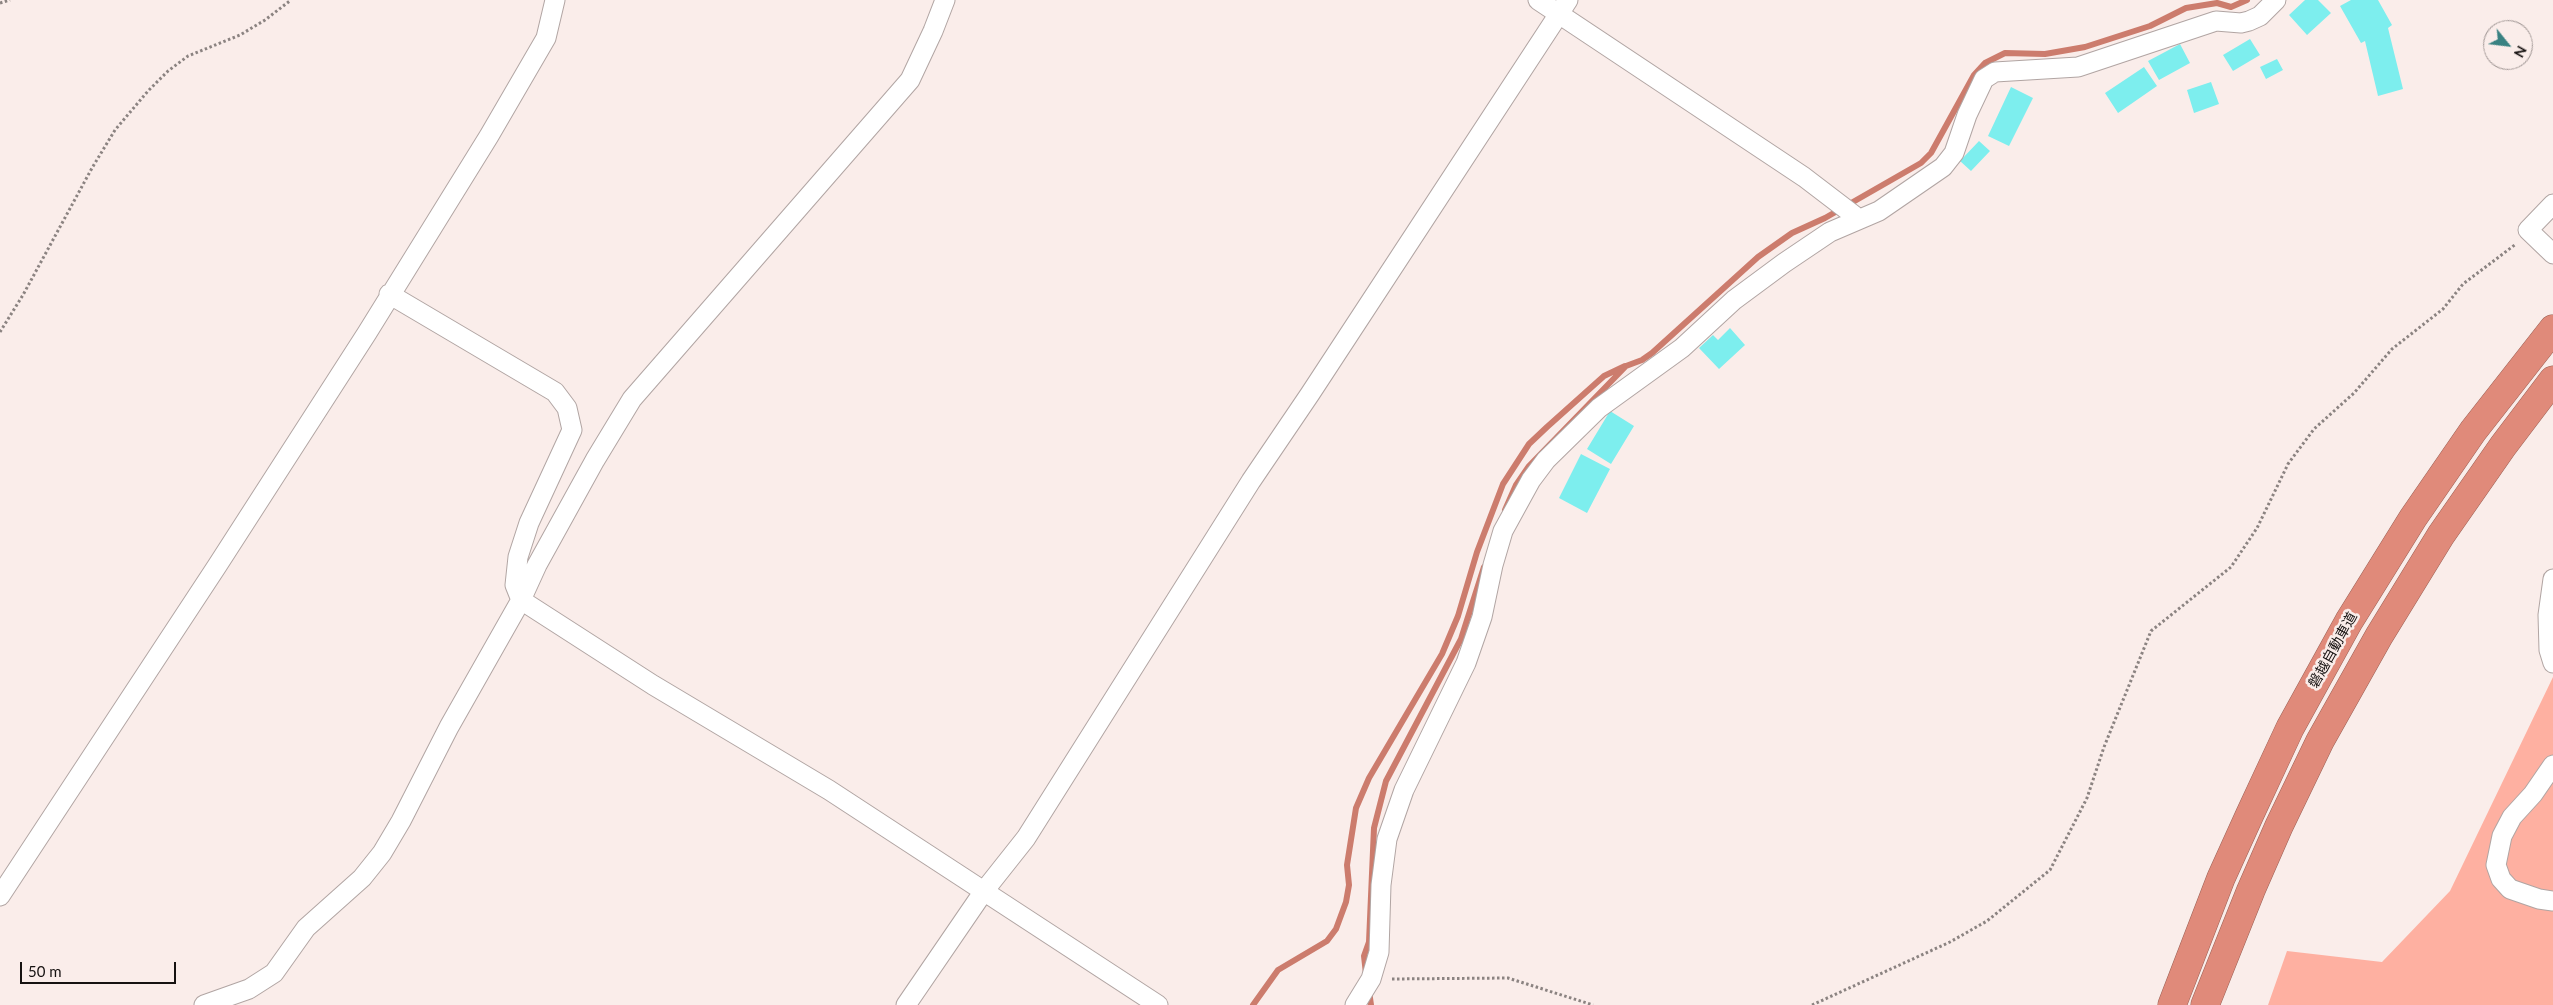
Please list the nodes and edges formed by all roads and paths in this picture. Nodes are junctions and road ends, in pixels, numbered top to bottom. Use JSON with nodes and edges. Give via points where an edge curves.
{"nodes":[{"id":1,"x":10,"y":0,"type":"edge"},
{"id":2,"x":291,"y":0,"type":"edge"},
{"id":3,"x":555,"y":0,"type":"edge"},
{"id":4,"x":944,"y":0,"type":"edge"},
{"id":5,"x":1538,"y":0,"type":"edge"},
{"id":6,"x":2276,"y":0,"type":"edge"},
{"id":7,"x":0,"y":3,"type":"edge"},
{"id":8,"x":1563,"y":7,"type":"edge"},
{"id":9,"x":2553,"y":204,"type":"edge"},
{"id":10,"x":1859,"y":219,"type":"junction"},
{"id":11,"x":2528,"y":230,"type":"junction"},
{"id":12,"x":2548,"y":250,"type":"edge"},
{"id":13,"x":389,"y":294,"type":"junction"},
{"id":14,"x":2553,"y":329,"type":"edge"},
{"id":15,"x":0,"y":332,"type":"edge"},
{"id":16,"x":2553,"y":380,"type":"edge"},
{"id":17,"x":2553,"y":579,"type":"edge"},
{"id":18,"x":521,"y":600,"type":"junction"},
{"id":19,"x":2553,"y":663,"type":"edge"},
{"id":20,"x":2553,"y":765,"type":"edge"},
{"id":21,"x":984,"y":891,"type":"junction"},
{"id":22,"x":0,"y":896,"type":"edge"},
{"id":23,"x":2553,"y":901,"type":"edge"},
{"id":24,"x":1371,"y":979,"type":"junction"},
{"id":25,"x":204,"y":1005,"type":"edge"},
{"id":26,"x":906,"y":1005,"type":"edge"},
{"id":27,"x":1158,"y":1005,"type":"edge"},
{"id":28,"x":1355,"y":1005,"type":"edge"},
{"id":29,"x":1593,"y":1005,"type":"edge"},
{"id":30,"x":1812,"y":1005,"type":"edge"},
{"id":31,"x":2172,"y":1005,"type":"edge"},
{"id":32,"x":2206,"y":1005,"type":"edge"}],
"edges":[{"from":1,"to":7,"type":"path"},
{"from":2,"to":15,"type":"path","via":[[240,35],[188,56],[148,91],[115,130]]},
{"from":3,"to":13,"type":"street","via":[[546,38],[539,52]]},
{"from":4,"to":18,"type":"street","via":[[910,80],[632,399],[537,565]]},
{"from":5,"to":8,"type":"street"},
{"from":6,"to":10,"type":"street","via":[[2260,16],[2249,21],[2216,21],[2078,67],[1995,72],[1984,79],[1954,153],[1943,167],[1878,211]]},
{"from":8,"to":10,"type":"street"},
{"from":8,"to":21,"type":"street","via":[[1251,481],[1026,838]]},
{"from":9,"to":11,"type":"street"},
{"from":10,"to":24,"type":"street","via":[[1830,232],[1734,300],[1682,348],[1598,408],[1561,443],[1530,480],[1503,531],[1492,565],[1482,617],[1466,663],[1404,790],[1386,839],[1379,952]]},
{"from":11,"to":12,"type":"street"},
{"from":11,"to":30,"type":"path","via":[[2514,247],[2463,284],[2443,309],[2392,350],[2354,393],[2314,429],[2288,464],[2257,528],[2231,567],[2151,632],[2087,798],[2050,870],[1987,920],[1950,942]]},
{"from":13,"to":18,"type":"street","via":[[555,392],[567,408],[572,430],[529,522],[518,557],[515,585]]},
{"from":13,"to":22,"type":"street","via":[[217,566]]},
{"from":14,"to":31,"type":"highway","name":"磐越自動車道","via":[[2473,431],[2413,518],[2349,621],[2290,728],[2250,814],[2221,878]]},
{"from":16,"to":32,"type":"highway","via":[[2441,535],[2320,741],[2250,890]]},
{"from":17,"to":19,"type":"street","via":[[2548,615],[2549,650]]},
{"from":18,"to":21,"type":"street","via":[[652,685],[829,790]]},
{"from":18,"to":25,"type":"street","via":[[449,727],[401,821],[377,859],[349,890],[306,928],[274,973],[249,989]]},
{"from":20,"to":23,"type":"street","via":[[2512,817],[2502,836],[2496,865],[2501,880],[2510,889]]},
{"from":21,"to":26,"type":"street"},
{"from":21,"to":27,"type":"street"},
{"from":24,"to":28,"type":"street"},
{"from":24,"to":29,"type":"path","via":[[1508,978]]}]}
